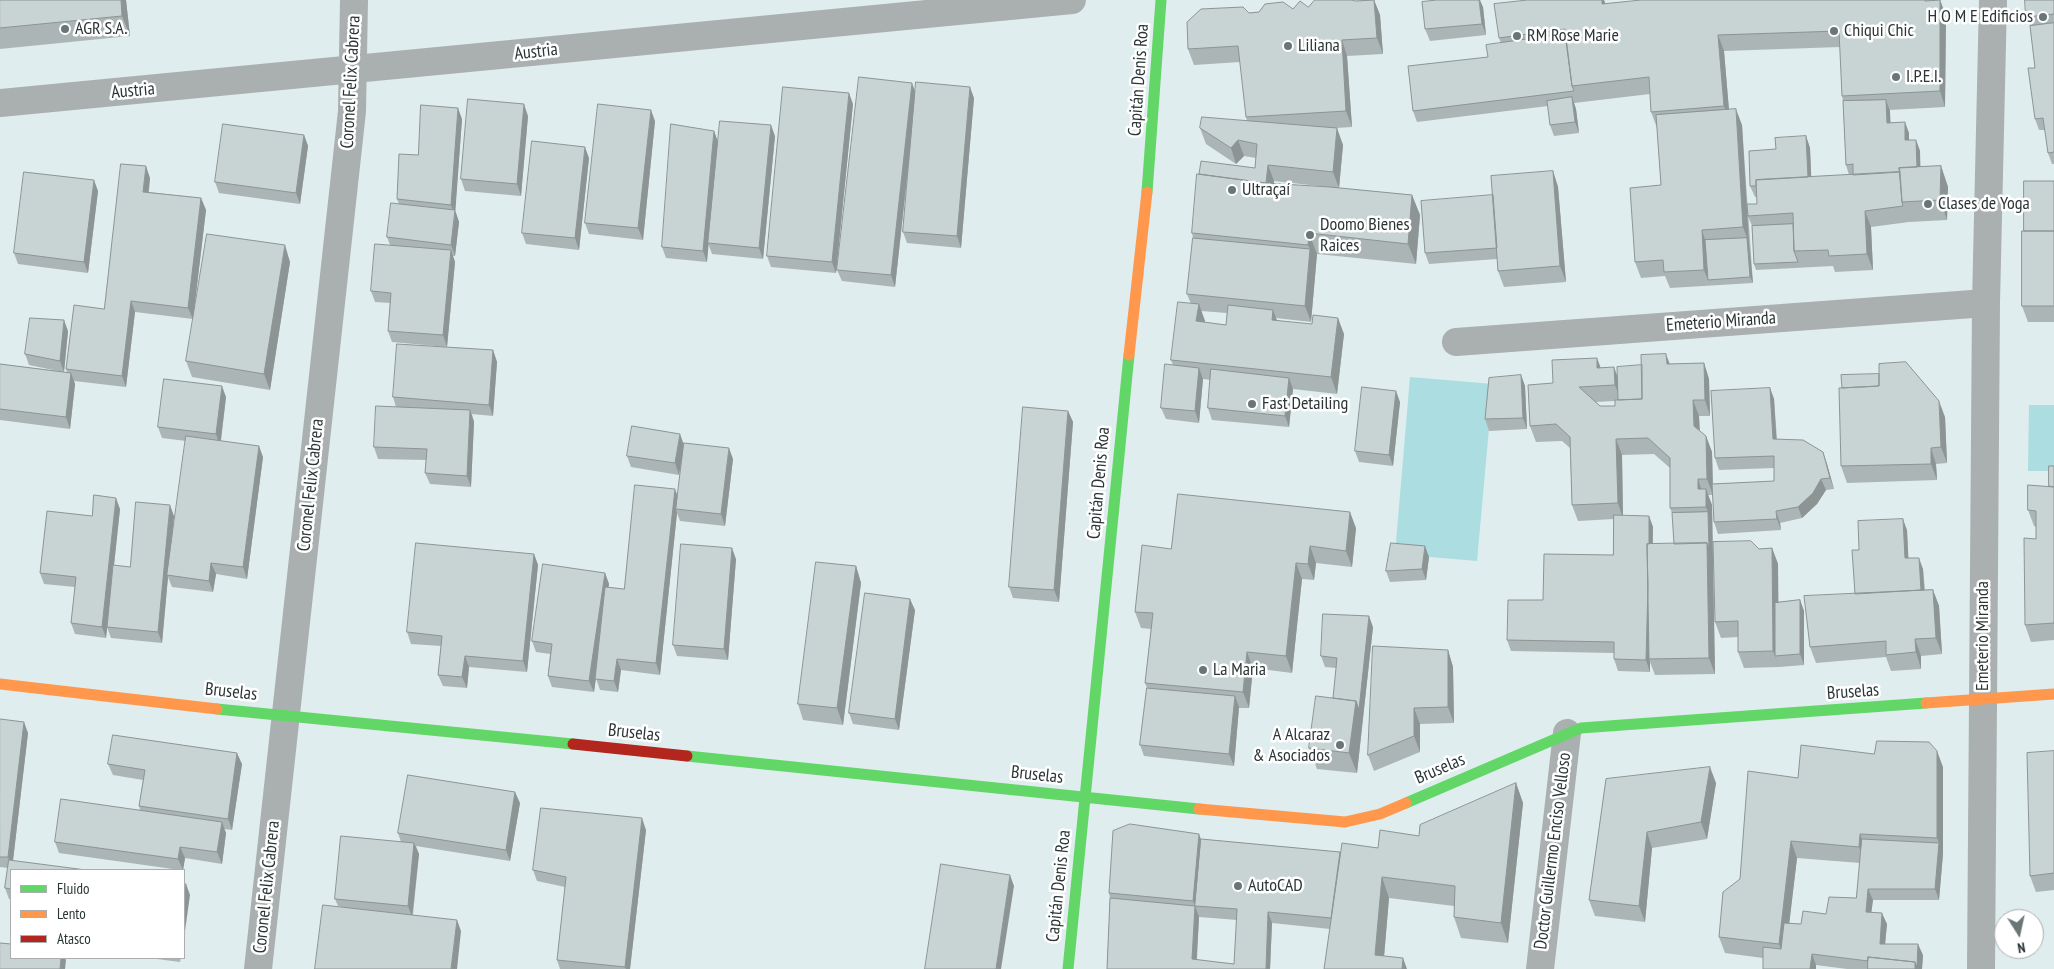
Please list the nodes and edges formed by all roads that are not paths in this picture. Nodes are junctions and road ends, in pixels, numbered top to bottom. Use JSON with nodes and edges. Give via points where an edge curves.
{"nodes":[{"id":1,"x":354,"y":0,"type":"edge"},
{"id":2,"x":1072,"y":0,"type":"edge"},
{"id":3,"x":1161,"y":0,"type":"edge"},
{"id":4,"x":1993,"y":0,"type":"edge"},
{"id":5,"x":354,"y":69,"type":"junction"},
{"id":6,"x":0,"y":103,"type":"edge"},
{"id":7,"x":1986,"y":303,"type":"junction"},
{"id":8,"x":1456,"y":342,"type":"dead end"},
{"id":9,"x":0,"y":684,"type":"edge"},
{"id":10,"x":2054,"y":694,"type":"edge"},
{"id":11,"x":1982,"y":701,"type":"junction"},
{"id":12,"x":286,"y":715,"type":"junction"},
{"id":13,"x":1567,"y":733,"type":"junction"},
{"id":14,"x":1086,"y":798,"type":"junction"},
{"id":15,"x":258,"y":969,"type":"edge"},
{"id":16,"x":1068,"y":969,"type":"edge"},
{"id":17,"x":1540,"y":969,"type":"edge"},
{"id":18,"x":1981,"y":969,"type":"edge"}],
"edges":[{"from":1,"to":5,"type":"street","name":"Coronel Felix Cabrera"},
{"from":2,"to":5,"type":"street","name":"Austria"},
{"from":3,"to":14,"type":"street","name":"Capitán Denis Roa","via":[[1151,156]]},
{"from":4,"to":7,"type":"street","name":"Emeterio Miranda"},
{"from":5,"to":6,"type":"street","name":"Austria"},
{"from":5,"to":12,"type":"street","name":"Coronel Felix Cabrera"},
{"from":7,"to":8,"type":"street","name":"Emeterio Miranda"},
{"from":7,"to":11,"type":"street","name":"Emeterio Miranda"},
{"from":9,"to":12,"type":"street","name":"Bruselas"},
{"from":10,"to":11,"type":"street","name":"Bruselas"},
{"from":11,"to":13,"type":"street","name":"Bruselas","via":[[1581,728]]},
{"from":11,"to":18,"type":"street","name":"Emeterio Miranda"},
{"from":12,"to":14,"type":"street","name":"Bruselas"},
{"from":12,"to":15,"type":"street","name":"Coronel Felix Cabrera"},
{"from":13,"to":14,"type":"street","name":"Bruselas","via":[[1380,814],[1345,822]]},
{"from":13,"to":17,"type":"street","name":"Doctor Guillermo Enciso Velloso"},
{"from":14,"to":16,"type":"street","name":"Capitán Denis Roa"}]}
